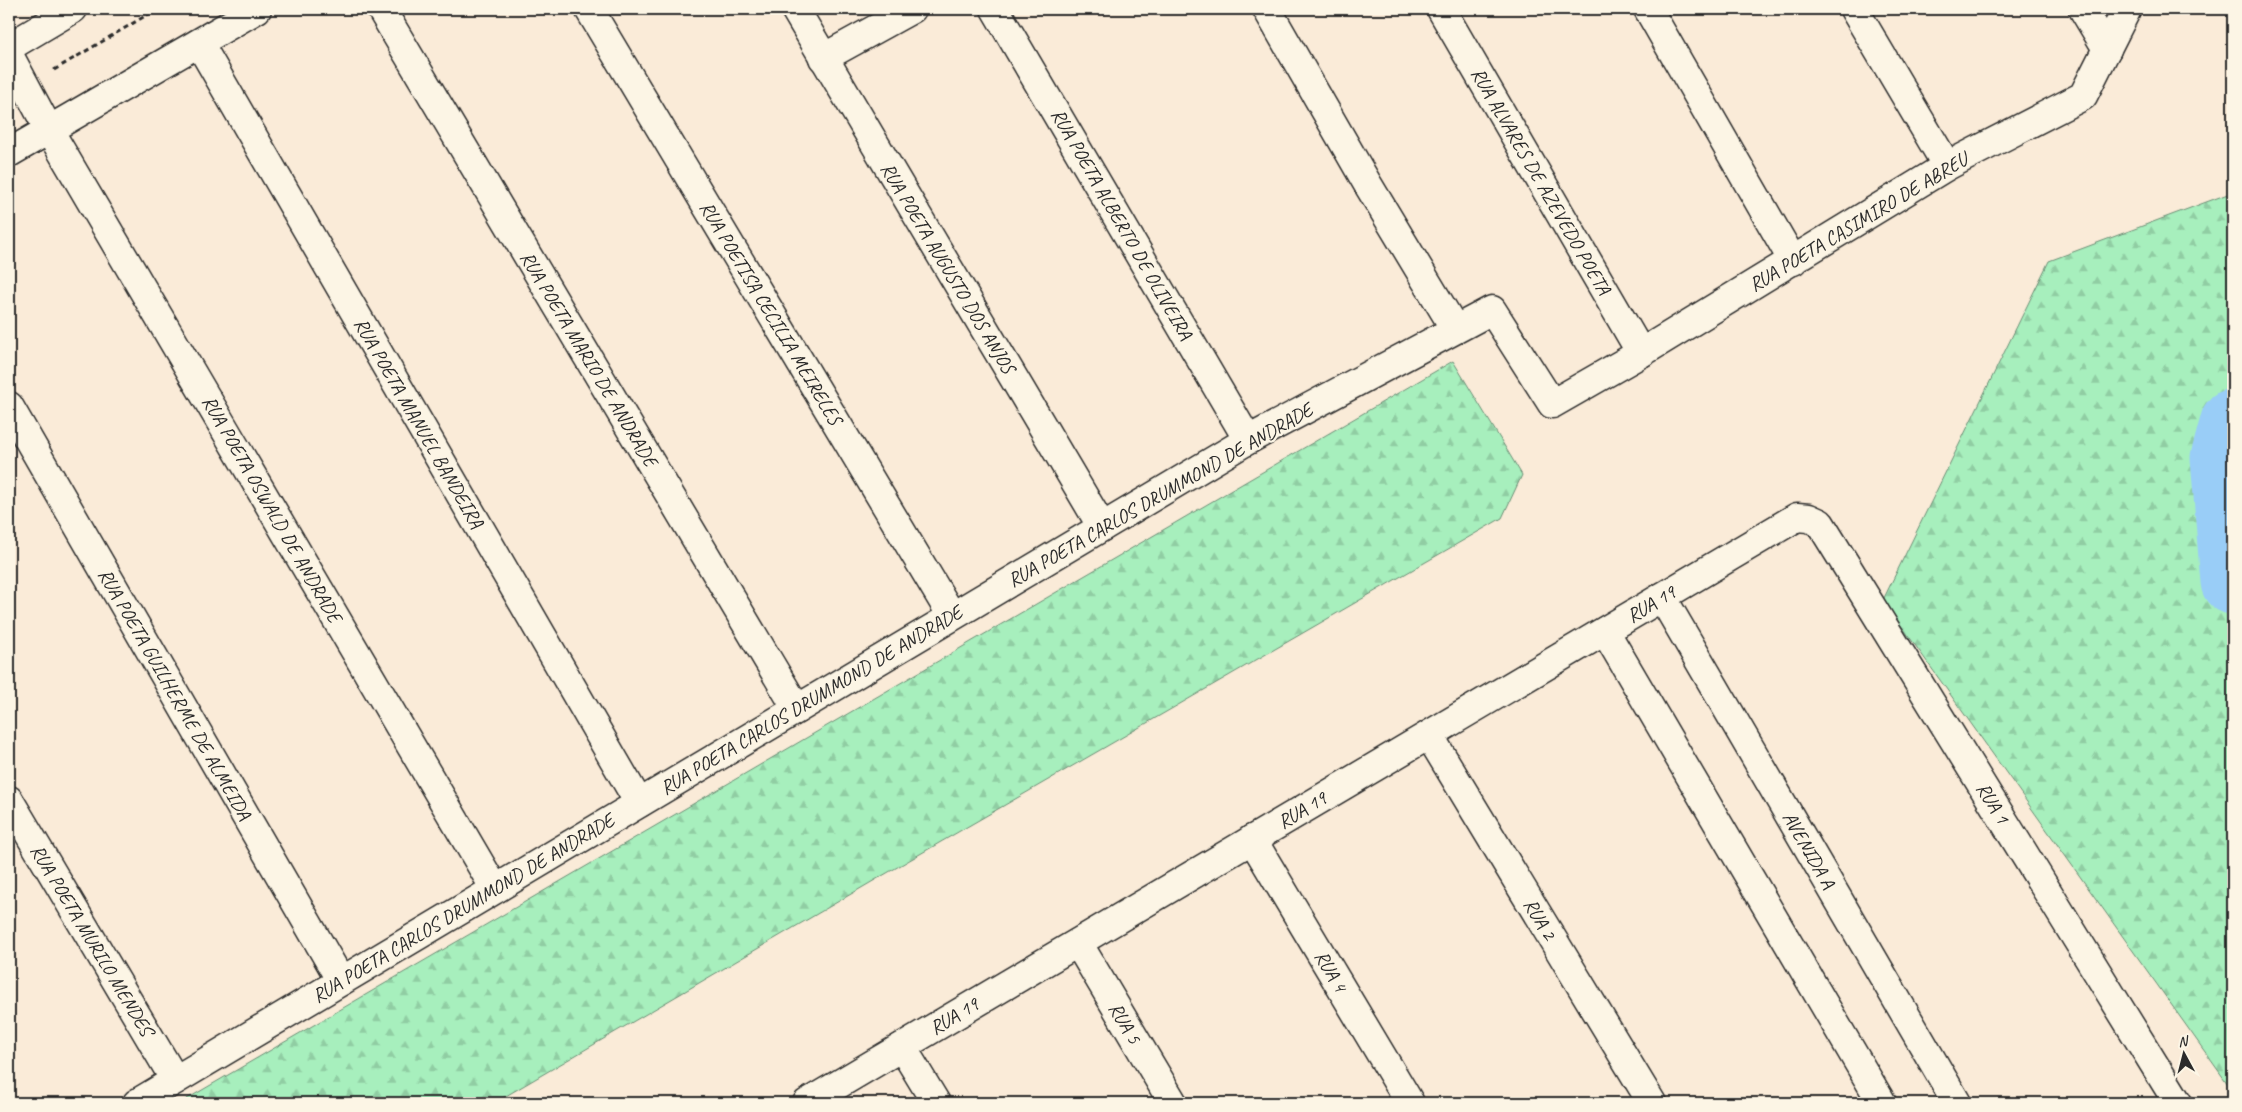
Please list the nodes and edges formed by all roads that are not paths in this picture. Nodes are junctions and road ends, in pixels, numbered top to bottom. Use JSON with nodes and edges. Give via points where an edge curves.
{"nodes":[{"id":1,"x":73,"y":9,"type":"edge"},
{"id":2,"x":257,"y":9,"type":"edge"},
{"id":3,"x":381,"y":9,"type":"edge"},
{"id":4,"x":589,"y":9,"type":"edge"},
{"id":5,"x":795,"y":9,"type":"edge"},
{"id":6,"x":912,"y":9,"type":"edge"},
{"id":7,"x":995,"y":9,"type":"edge"},
{"id":8,"x":1267,"y":9,"type":"edge"},
{"id":9,"x":1441,"y":9,"type":"edge"},
{"id":10,"x":1648,"y":9,"type":"edge"},
{"id":11,"x":1854,"y":9,"type":"edge"},
{"id":12,"x":2083,"y":9,"type":"edge"},
{"id":13,"x":2127,"y":9,"type":"edge"},
{"id":14,"x":199,"y":43,"type":"junction"},
{"id":15,"x":9,"y":47,"type":"edge"},
{"id":16,"x":2107,"y":50,"type":"junction"},
{"id":17,"x":9,"y":55,"type":"edge"},
{"id":18,"x":824,"y":58,"type":"junction"},
{"id":19,"x":49,"y":130,"type":"junction"},
{"id":20,"x":9,"y":153,"type":"edge"},
{"id":21,"x":1947,"y":166,"type":"junction"},
{"id":22,"x":1793,"y":260,"type":"junction"},
{"id":23,"x":1455,"y":329,"type":"junction"},
{"id":24,"x":1641,"y":353,"type":"junction"},
{"id":25,"x":1552,"y":404,"type":"joint"},
{"id":26,"x":9,"y":406,"type":"edge"},
{"id":27,"x":1248,"y":440,"type":"junction"},
{"id":28,"x":1797,"y":517,"type":"joint"},
{"id":29,"x":1102,"y":527,"type":"junction"},
{"id":30,"x":1662,"y":597,"type":"junction"},
{"id":31,"x":952,"y":616,"type":"junction"},
{"id":32,"x":1605,"y":631,"type":"junction"},
{"id":33,"x":797,"y":709,"type":"junction"},
{"id":34,"x":1429,"y":735,"type":"junction"},
{"id":35,"x":9,"y":800,"type":"edge"},
{"id":36,"x":639,"y":803,"type":"junction"},
{"id":37,"x":1252,"y":840,"type":"junction"},
{"id":38,"x":495,"y":889,"type":"junction"},
{"id":39,"x":1078,"y":943,"type":"junction"},
{"id":40,"x":341,"y":981,"type":"junction"},
{"id":41,"x":902,"y":1047,"type":"junction"},
{"id":42,"x":175,"y":1080,"type":"junction"},
{"id":43,"x":137,"y":1103,"type":"edge"},
{"id":44,"x":807,"y":1103,"type":"edge"},
{"id":45,"x":936,"y":1103,"type":"edge"},
{"id":46,"x":1173,"y":1103,"type":"edge"},
{"id":47,"x":1410,"y":1103,"type":"edge"},
{"id":48,"x":1652,"y":1103,"type":"edge"},
{"id":49,"x":1882,"y":1103,"type":"edge"},
{"id":50,"x":1957,"y":1103,"type":"edge"},
{"id":51,"x":2178,"y":1103,"type":"edge"}],
"edges":[{"from":1,"to":15,"type":"street"},
{"from":2,"to":14,"type":"street"},
{"from":3,"to":33,"type":"street","name":"RUA POETA MARIO DE ANDRADE"},
{"from":4,"to":31,"type":"street","name":"RUA POETISA CECILIA MEIRELES"},
{"from":5,"to":18,"type":"street","name":"RUA POETA AUGUSTO DOS ANJOS"},
{"from":6,"to":18,"type":"street"},
{"from":7,"to":27,"type":"street","name":"RUA POETA ALBERTO DE OLIVEIRA"},
{"from":8,"to":23,"type":"street"},
{"from":9,"to":24,"type":"street","name":"RUA ALVARES DE AZEVEDO POETA"},
{"from":10,"to":22,"type":"street"},
{"from":11,"to":21,"type":"street"},
{"from":12,"to":16,"type":"street"},
{"from":13,"to":16,"type":"street","name":"RUA POETA CASIMIRO DE ABREU"},
{"from":14,"to":19,"type":"street"},
{"from":14,"to":36,"type":"street","name":"RUA POETA MANUEL BANDEIRA"},
{"from":16,"to":21,"type":"street","name":"RUA POETA CASIMIRO DE ABREU","via":[[2083,96]]},
{"from":17,"to":19,"type":"street","name":"RUA POETA OSWALD DE ANDRADE"},
{"from":18,"to":29,"type":"street","name":"RUA POETA AUGUSTO DOS ANJOS"},
{"from":19,"to":20,"type":"street"},
{"from":19,"to":38,"type":"street","name":"RUA POETA OSWALD DE ANDRADE"},
{"from":21,"to":22,"type":"street","name":"RUA POETA CASIMIRO DE ABREU"},
{"from":22,"to":24,"type":"street","name":"RUA POETA CASIMIRO DE ABREU"},
{"from":23,"to":25,"type":"street","name":"RUA POETA CARLOS DRUMMOND DE ANDRADE","via":[[1492,310]]},
{"from":23,"to":27,"type":"street","name":"RUA POETA CARLOS DRUMMOND DE ANDRADE"},
{"from":24,"to":25,"type":"street","name":"RUA POETA CASIMIRO DE ABREU"},
{"from":26,"to":40,"type":"street","name":"RUA POETA GUILHERME DE ALMEIDA"},
{"from":27,"to":29,"type":"street","name":"RUA POETA CARLOS DRUMMOND DE ANDRADE"},
{"from":28,"to":30,"type":"street","name":"RUA 19"},
{"from":28,"to":51,"type":"street","name":"RUA 1","via":[[1820,522]]},
{"from":29,"to":31,"type":"street","name":"RUA POETA CARLOS DRUMMOND DE ANDRADE"},
{"from":30,"to":32,"type":"street","name":"RUA 19"},
{"from":30,"to":50,"type":"street","name":"AVENIDA A"},
{"from":31,"to":33,"type":"street","name":"RUA POETA CARLOS DRUMMOND DE ANDRADE"},
{"from":32,"to":34,"type":"street","name":"RUA 19"},
{"from":32,"to":49,"type":"street"},
{"from":33,"to":36,"type":"street","name":"RUA POETA CARLOS DRUMMOND DE ANDRADE"},
{"from":34,"to":37,"type":"street","name":"RUA 19"},
{"from":34,"to":48,"type":"street","name":"RUA 2"},
{"from":35,"to":42,"type":"street","name":"RUA POETA MURILO MENDES"},
{"from":36,"to":38,"type":"street","name":"RUA POETA CARLOS DRUMMOND DE ANDRADE"},
{"from":37,"to":39,"type":"street","name":"RUA 19"},
{"from":37,"to":47,"type":"street","name":"RUA 4"},
{"from":38,"to":40,"type":"street","name":"RUA POETA CARLOS DRUMMOND DE ANDRADE"},
{"from":39,"to":41,"type":"street","name":"RUA 19"},
{"from":39,"to":46,"type":"street","name":"RUA 5"},
{"from":40,"to":42,"type":"street","name":"RUA POETA CARLOS DRUMMOND DE ANDRADE"},
{"from":41,"to":44,"type":"street","name":"RUA 19"},
{"from":41,"to":45,"type":"street"},
{"from":42,"to":43,"type":"street","name":"RUA POETA CARLOS DRUMMOND DE ANDRADE"}]}
